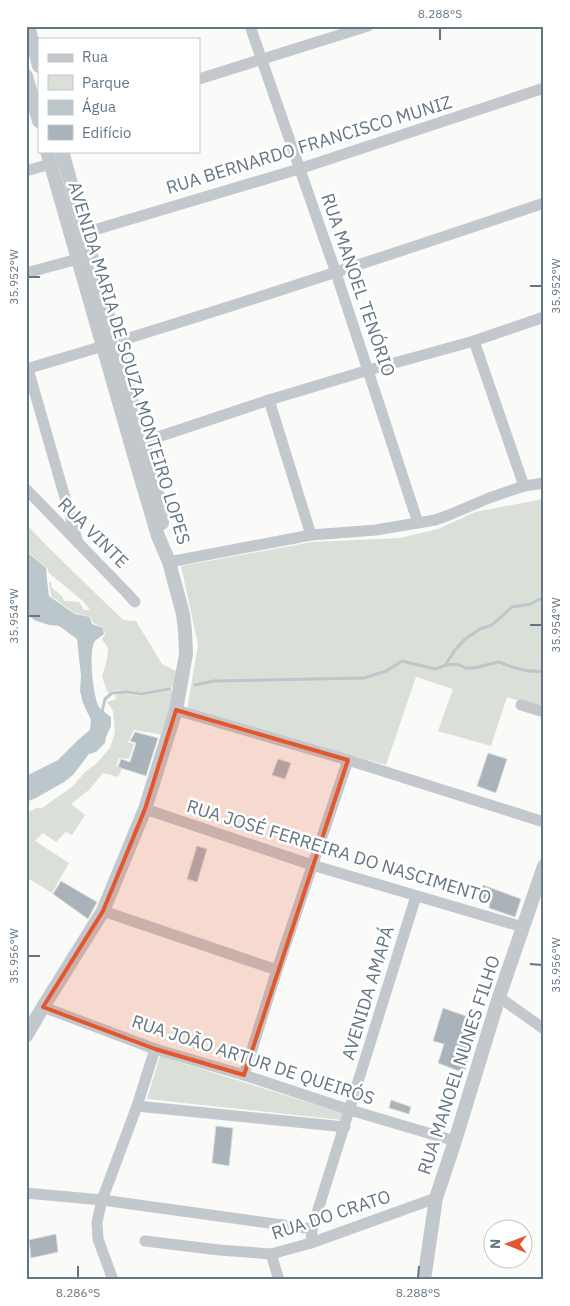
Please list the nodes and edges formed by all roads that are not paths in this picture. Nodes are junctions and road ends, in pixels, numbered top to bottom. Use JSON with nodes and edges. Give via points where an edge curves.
{"nodes":[{"id":1,"x":28,"y":26,"type":"edge"},
{"id":2,"x":250,"y":26,"type":"edge"},
{"id":3,"x":368,"y":26,"type":"edge"},
{"id":4,"x":261,"y":59,"type":"junction"},
{"id":5,"x":38,"y":62,"type":"edge"},
{"id":6,"x":26,"y":76,"type":"edge"},
{"id":7,"x":200,"y":79,"type":"edge"},
{"id":8,"x":544,"y":88,"type":"edge"},
{"id":9,"x":38,"y":118,"type":"edge"},
{"id":10,"x":56,"y":157,"type":"edge"},
{"id":11,"x":26,"y":171,"type":"edge"},
{"id":12,"x":300,"y":171,"type":"junction"},
{"id":13,"x":544,"y":203,"type":"edge"},
{"id":14,"x":84,"y":233,"type":"junction"},
{"id":15,"x":78,"y":259,"type":"junction"},
{"id":16,"x":26,"y":273,"type":"edge"},
{"id":17,"x":336,"y":273,"type":"junction"},
{"id":18,"x":544,"y":317,"type":"edge"},
{"id":19,"x":474,"y":341,"type":"junction"},
{"id":20,"x":109,"y":344,"type":"junction"},
{"id":21,"x":27,"y":369,"type":"edge"},
{"id":22,"x":369,"y":370,"type":"junction"},
{"id":23,"x":269,"y":400,"type":"junction"},
{"id":24,"x":143,"y":442,"type":"junction"},
{"id":25,"x":544,"y":483,"type":"edge"},
{"id":26,"x":524,"y":486,"type":"junction"},
{"id":27,"x":26,"y":490,"type":"edge"},
{"id":28,"x":418,"y":523,"type":"junction"},
{"id":29,"x":311,"y":534,"type":"junction"},
{"id":30,"x":78,"y":543,"type":"junction"},
{"id":31,"x":168,"y":560,"type":"junction"},
{"id":32,"x":135,"y":602,"type":"dead end"},
{"id":33,"x":521,"y":705,"type":"dead end"},
{"id":34,"x":176,"y":710,"type":"junction"},
{"id":35,"x":544,"y":712,"type":"edge"},
{"id":36,"x":348,"y":760,"type":"junction"},
{"id":37,"x":146,"y":809,"type":"junction"},
{"id":38,"x":544,"y":822,"type":"edge"},
{"id":39,"x":312,"y":865,"type":"junction"},
{"id":40,"x":544,"y":866,"type":"edge"},
{"id":41,"x":416,"y":896,"type":"junction"},
{"id":42,"x":103,"y":911,"type":"junction"},
{"id":43,"x":523,"y":927,"type":"junction"},
{"id":44,"x":277,"y":970,"type":"junction"},
{"id":45,"x":499,"y":997,"type":"junction"},
{"id":46,"x":43,"y":1007,"type":"junction"},
{"id":47,"x":544,"y":1029,"type":"edge"},
{"id":48,"x":26,"y":1036,"type":"edge"},
{"id":49,"x":155,"y":1049,"type":"junction"},
{"id":50,"x":244,"y":1075,"type":"junction"},
{"id":51,"x":137,"y":1106,"type":"junction"},
{"id":52,"x":350,"y":1110,"type":"junction"},
{"id":53,"x":345,"y":1127,"type":"junction"},
{"id":54,"x":455,"y":1141,"type":"junction"},
{"id":55,"x":26,"y":1192,"type":"edge"},
{"id":56,"x":436,"y":1198,"type":"junction"},
{"id":57,"x":102,"y":1200,"type":"junction"},
{"id":58,"x":312,"y":1229,"type":"junction"},
{"id":59,"x":145,"y":1240,"type":"dead end"},
{"id":60,"x":311,"y":1243,"type":"junction"},
{"id":61,"x":271,"y":1254,"type":"junction"},
{"id":62,"x":113,"y":1280,"type":"edge"},
{"id":63,"x":279,"y":1280,"type":"edge"},
{"id":64,"x":424,"y":1280,"type":"edge"}],
"edges":[{"from":1,"to":5,"type":"street"},
{"from":2,"to":4,"type":"street","name":"RUA MANOEL TENÓRIO"},
{"from":3,"to":4,"type":"street"},
{"from":4,"to":7,"type":"street"},
{"from":4,"to":12,"type":"street","name":"RUA MANOEL TENÓRIO"},
{"from":6,"to":9,"type":"street"},
{"from":8,"to":12,"type":"street","name":"RUA BERNARDO FRANCISCO MUNIZ"},
{"from":10,"to":11,"type":"street"},
{"from":10,"to":14,"type":"street","name":"AVENIDA MARIA DE SOUZA MONTEIRO LOPES"},
{"from":10,"to":15,"type":"street","name":"AVENIDA MARIA DE SOUZA MONTEIRO LOPES"},
{"from":12,"to":14,"type":"street","name":"RUA BERNARDO FRANCISCO MUNIZ"},
{"from":12,"to":17,"type":"street","name":"RUA MANOEL TENÓRIO"},
{"from":13,"to":17,"type":"street"},
{"from":14,"to":20,"type":"street","name":"AVENIDA MARIA DE SOUZA MONTEIRO LOPES"},
{"from":15,"to":16,"type":"street"},
{"from":15,"to":20,"type":"street","name":"AVENIDA MARIA DE SOUZA MONTEIRO LOPES"},
{"from":17,"to":20,"type":"street"},
{"from":17,"to":22,"type":"street","name":"RUA MANOEL TENÓRIO"},
{"from":18,"to":19,"type":"street"},
{"from":19,"to":22,"type":"street"},
{"from":19,"to":26,"type":"street"},
{"from":20,"to":21,"type":"street"},
{"from":20,"to":24,"type":"street","name":"AVENIDA MARIA DE SOUZA MONTEIRO LOPES"},
{"from":20,"to":31,"type":"street","name":"AVENIDA MARIA DE SOUZA MONTEIRO LOPES","via":[[124,422]]},
{"from":21,"to":30,"type":"street"},
{"from":22,"to":23,"type":"street"},
{"from":22,"to":28,"type":"street","name":"RUA MANOEL TENÓRIO"},
{"from":23,"to":24,"type":"street"},
{"from":23,"to":29,"type":"street"},
{"from":24,"to":31,"type":"street","name":"AVENIDA MARIA DE SOUZA MONTEIRO LOPES","via":[[157,494]]},
{"from":25,"to":26,"type":"street"},
{"from":26,"to":28,"type":"street","via":[[435,520]]},
{"from":27,"to":30,"type":"street","name":"RUA VINTE"},
{"from":28,"to":29,"type":"street","via":[[376,530]]},
{"from":29,"to":31,"type":"street"},
{"from":30,"to":32,"type":"street","name":"RUA VINTE"},
{"from":31,"to":34,"type":"street","via":[[185,631],[186,654]]},
{"from":33,"to":35,"type":"street"},
{"from":34,"to":36,"type":"street"},
{"from":34,"to":37,"type":"street"},
{"from":36,"to":38,"type":"street"},
{"from":36,"to":39,"type":"street"},
{"from":37,"to":39,"type":"street","name":"RUA JOSÉ FERREIRA DO NASCIMENTO"},
{"from":37,"to":42,"type":"street"},
{"from":39,"to":41,"type":"street","name":"RUA JOSÉ FERREIRA DO NASCIMENTO"},
{"from":39,"to":44,"type":"street"},
{"from":40,"to":43,"type":"street","name":"RUA MANOEL NUNES FILHO"},
{"from":41,"to":43,"type":"street","name":"RUA JOSÉ FERREIRA DO NASCIMENTO"},
{"from":41,"to":52,"type":"street","name":"AVENIDA AMAPÁ"},
{"from":42,"to":44,"type":"street"},
{"from":42,"to":46,"type":"street"},
{"from":43,"to":45,"type":"street","name":"RUA MANOEL NUNES FILHO"},
{"from":44,"to":50,"type":"street"},
{"from":45,"to":47,"type":"street"},
{"from":45,"to":54,"type":"street","name":"RUA MANOEL NUNES FILHO"},
{"from":46,"to":48,"type":"street"},
{"from":46,"to":49,"type":"street","name":"RUA JOÃO ARTUR DE QUEIRÓS"},
{"from":49,"to":50,"type":"street","name":"RUA JOÃO ARTUR DE QUEIRÓS"},
{"from":49,"to":51,"type":"street"},
{"from":50,"to":52,"type":"street","name":"RUA JOÃO ARTUR DE QUEIRÓS"},
{"from":51,"to":53,"type":"street"},
{"from":51,"to":57,"type":"street"},
{"from":52,"to":53,"type":"street","name":"AVENIDA AMAPÁ"},
{"from":52,"to":54,"type":"street","name":"RUA JOÃO ARTUR DE QUEIRÓS"},
{"from":53,"to":58,"type":"street","name":"AVENIDA AMAPÁ"},
{"from":54,"to":56,"type":"street","name":"RUA MANOEL NUNES FILHO"},
{"from":55,"to":57,"type":"street"},
{"from":56,"to":60,"type":"street","name":"RUA DO CRATO"},
{"from":56,"to":64,"type":"street","name":"RUA MANOEL NUNES FILHO"},
{"from":57,"to":58,"type":"street"},
{"from":57,"to":62,"type":"street","via":[[97,1231]]},
{"from":58,"to":60,"type":"street","name":"AVENIDA AMAPÁ"},
{"from":59,"to":61,"type":"street","name":"RUA DO CRATO"},
{"from":60,"to":61,"type":"street","name":"RUA DO CRATO"},
{"from":61,"to":63,"type":"street"}]}
